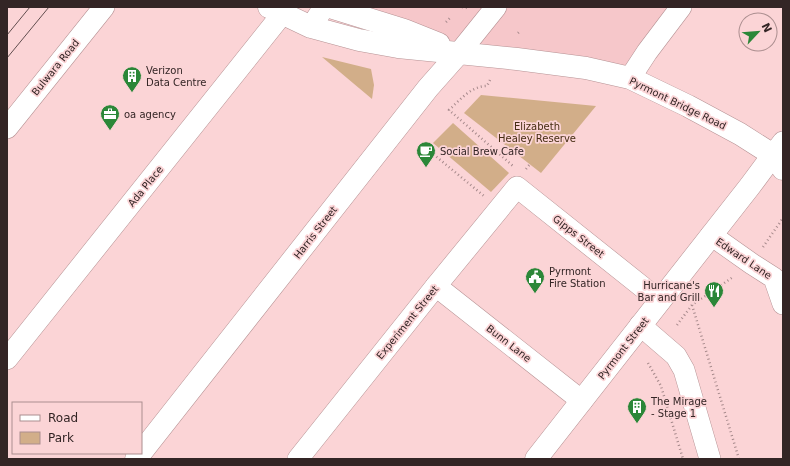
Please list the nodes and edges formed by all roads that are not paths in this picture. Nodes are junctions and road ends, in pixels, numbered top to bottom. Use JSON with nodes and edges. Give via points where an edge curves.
{"nodes":[{"id":1,"x":104,"y":7,"type":"edge"},
{"id":2,"x":324,"y":7,"type":"edge"},
{"id":3,"x":330,"y":7,"type":"edge"},
{"id":4,"x":496,"y":7,"type":"edge"},
{"id":5,"x":681,"y":7,"type":"edge"},
{"id":6,"x":276,"y":10,"type":"edge"},
{"id":7,"x":311,"y":27,"type":"junction"},
{"id":8,"x":458,"y":53,"type":"junction"},
{"id":9,"x":630,"y":78,"type":"junction"},
{"id":10,"x":7,"y":128,"type":"edge"},
{"id":11,"x":781,"y":156,"type":"edge"},
{"id":12,"x":517,"y":178,"type":"joint"},
{"id":13,"x":711,"y":235,"type":"junction"},
{"id":14,"x":436,"y":286,"type":"junction"},
{"id":15,"x":660,"y":301,"type":"junction"},
{"id":16,"x":783,"y":304,"type":"edge"},
{"id":17,"x":640,"y":325,"type":"junction"},
{"id":18,"x":7,"y":359,"type":"edge"},
{"id":19,"x":582,"y":401,"type":"junction"},
{"id":20,"x":142,"y":451,"type":"edge"},
{"id":21,"x":298,"y":459,"type":"edge"},
{"id":22,"x":536,"y":459,"type":"edge"},
{"id":23,"x":710,"y":459,"type":"edge"}],
"edges":[{"from":1,"to":10,"type":"street","name":"Bulwara Road"},
{"from":2,"to":7,"type":"street"},
{"from":3,"to":8,"type":"main road","name":"Pyrmont Bridge Road","via":[[404,30]]},
{"from":4,"to":8,"type":"street","name":"Harris Street"},
{"from":5,"to":9,"type":"street"},
{"from":6,"to":7,"type":"main road","name":"Pyrmont Bridge Road"},
{"from":6,"to":18,"type":"street","name":"Ada Place"},
{"from":7,"to":8,"type":"main road","name":"Pyrmont Bridge Road","via":[[398,48]]},
{"from":8,"to":9,"type":"main road","name":"Pyrmont Bridge Road","via":[[586,68]]},
{"from":8,"to":20,"type":"main road","name":"Harris Street"},
{"from":9,"to":11,"type":"main road","name":"Pyrmont Bridge Road"},
{"from":11,"to":13,"type":"main road","name":"Pyrmont Street"},
{"from":12,"to":14,"type":"street","name":"Experiment Street"},
{"from":12,"to":15,"type":"street","name":"Gipps Street"},
{"from":13,"to":15,"type":"main road","name":"Pyrmont Street"},
{"from":13,"to":16,"type":"street","name":"Edward Lane","via":[[774,278]]},
{"from":14,"to":19,"type":"street","name":"Bunn Lane"},
{"from":14,"to":21,"type":"street","name":"Experiment Street"},
{"from":15,"to":17,"type":"main road","name":"Pyrmont Street"},
{"from":17,"to":19,"type":"main road","name":"Pyrmont Street"},
{"from":17,"to":23,"type":"street","via":[[676,356],[684,370]]},
{"from":19,"to":22,"type":"main road","name":"Pyrmont Street"}]}
